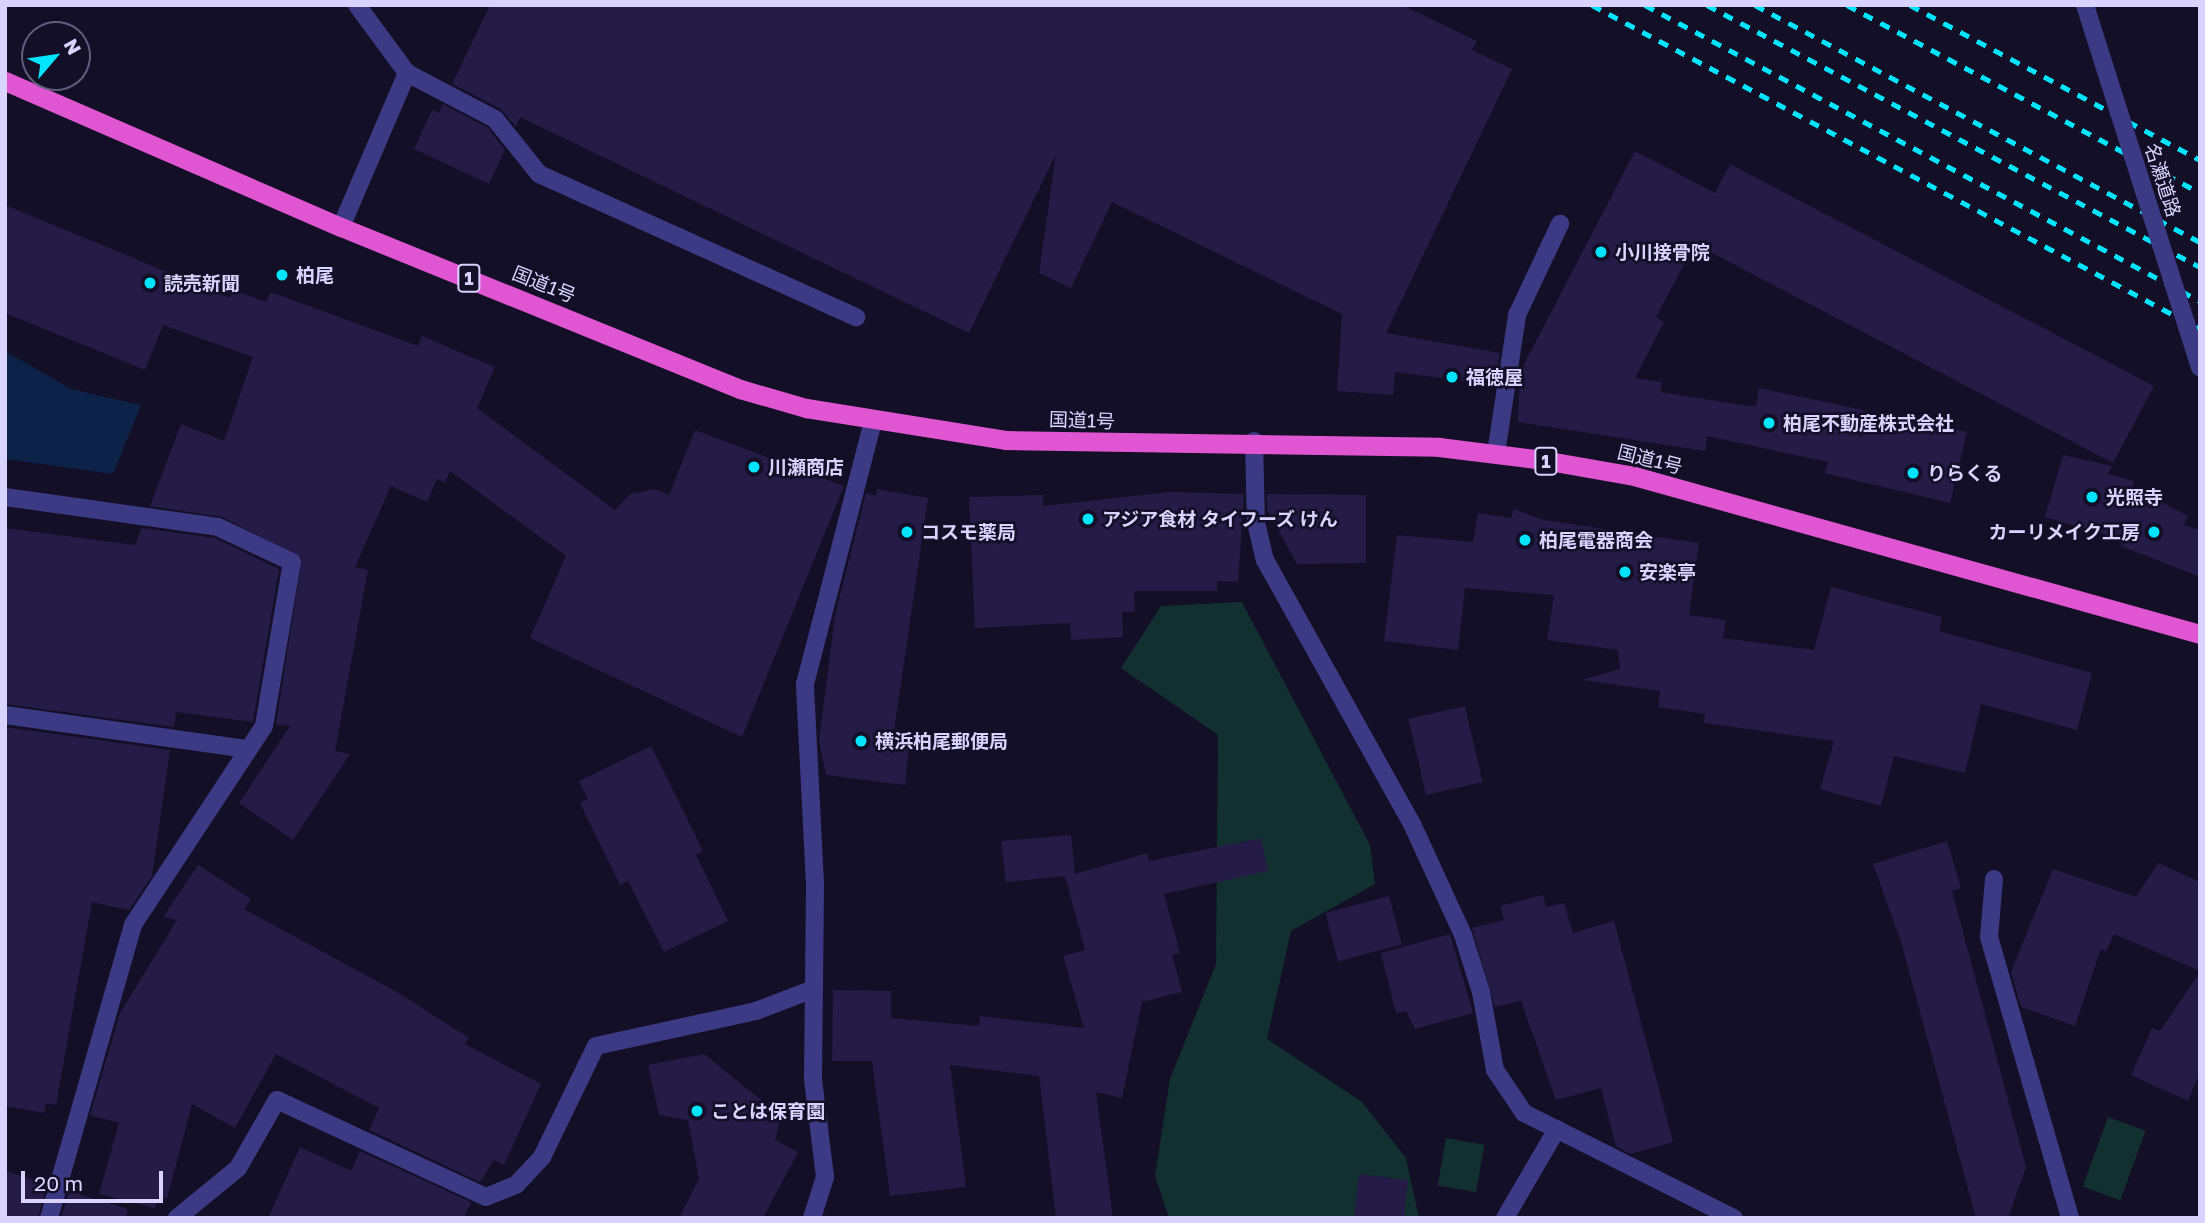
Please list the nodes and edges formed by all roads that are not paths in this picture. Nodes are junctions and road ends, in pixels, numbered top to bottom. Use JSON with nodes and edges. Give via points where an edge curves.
{"nodes":[{"id":1,"x":357,"y":5,"type":"edge"},
{"id":2,"x":2085,"y":5,"type":"edge"},
{"id":3,"x":407,"y":73,"type":"junction"},
{"id":4,"x":5,"y":81,"type":"edge"},
{"id":5,"x":1560,"y":224,"type":"dead end"},
{"id":6,"x":341,"y":227,"type":"junction"},
{"id":7,"x":856,"y":317,"type":"dead end"},
{"id":8,"x":2200,"y":367,"type":"edge"},
{"id":9,"x":873,"y":421,"type":"junction"},
{"id":10,"x":1254,"y":441,"type":"junction"},
{"id":11,"x":1496,"y":453,"type":"junction"},
{"id":12,"x":5,"y":497,"type":"edge"},
{"id":13,"x":2200,"y":634,"type":"edge"},
{"id":14,"x":5,"y":715,"type":"edge"},
{"id":15,"x":248,"y":749,"type":"junction"},
{"id":16,"x":1994,"y":880,"type":"dead end"},
{"id":17,"x":811,"y":990,"type":"junction"},
{"id":18,"x":1557,"y":1129,"type":"junction"},
{"id":19,"x":49,"y":1218,"type":"edge"},
{"id":20,"x":177,"y":1218,"type":"edge"},
{"id":21,"x":812,"y":1218,"type":"edge"},
{"id":22,"x":1505,"y":1218,"type":"edge"},
{"id":23,"x":1734,"y":1218,"type":"edge"},
{"id":24,"x":2070,"y":1218,"type":"edge"}],
"edges":[{"from":1,"to":3,"type":"street"},
{"from":2,"to":8,"type":"street","name":"名瀬道路","bridge":true},
{"from":3,"to":6,"type":"street"},
{"from":3,"to":7,"type":"street","via":[[495,119],[538,174]]},
{"from":4,"to":6,"type":"highway","name":"国道1号","number":"1"},
{"from":5,"to":11,"type":"street","via":[[1517,315]]},
{"from":6,"to":9,"type":"highway","name":"国道1号","number":"1","via":[[740,389]]},
{"from":9,"to":10,"type":"highway","name":"国道1号","number":"1","via":[[1005,439]]},
{"from":9,"to":17,"type":"street","via":[[805,684],[815,884]]},
{"from":10,"to":11,"type":"highway","name":"国道1号","number":"1"},
{"from":10,"to":18,"type":"street","via":[[1256,522],[1265,560],[1412,824],[1463,935],[1495,1070],[1524,1113]]},
{"from":11,"to":13,"type":"highway","name":"国道1号","number":"1","via":[[1634,476]]},
{"from":12,"to":15,"type":"street","via":[[218,527],[292,562],[264,726]]},
{"from":14,"to":15,"type":"street"},
{"from":15,"to":19,"type":"street","via":[[133,925]]},
{"from":16,"to":24,"type":"street","via":[[1989,937]]},
{"from":17,"to":20,"type":"street","via":[[756,1011],[596,1046],[542,1157],[516,1185],[486,1197],[277,1100],[238,1168]]},
{"from":17,"to":21,"type":"street","via":[[825,1177]]},
{"from":18,"to":22,"type":"street"},
{"from":18,"to":23,"type":"street"}]}
